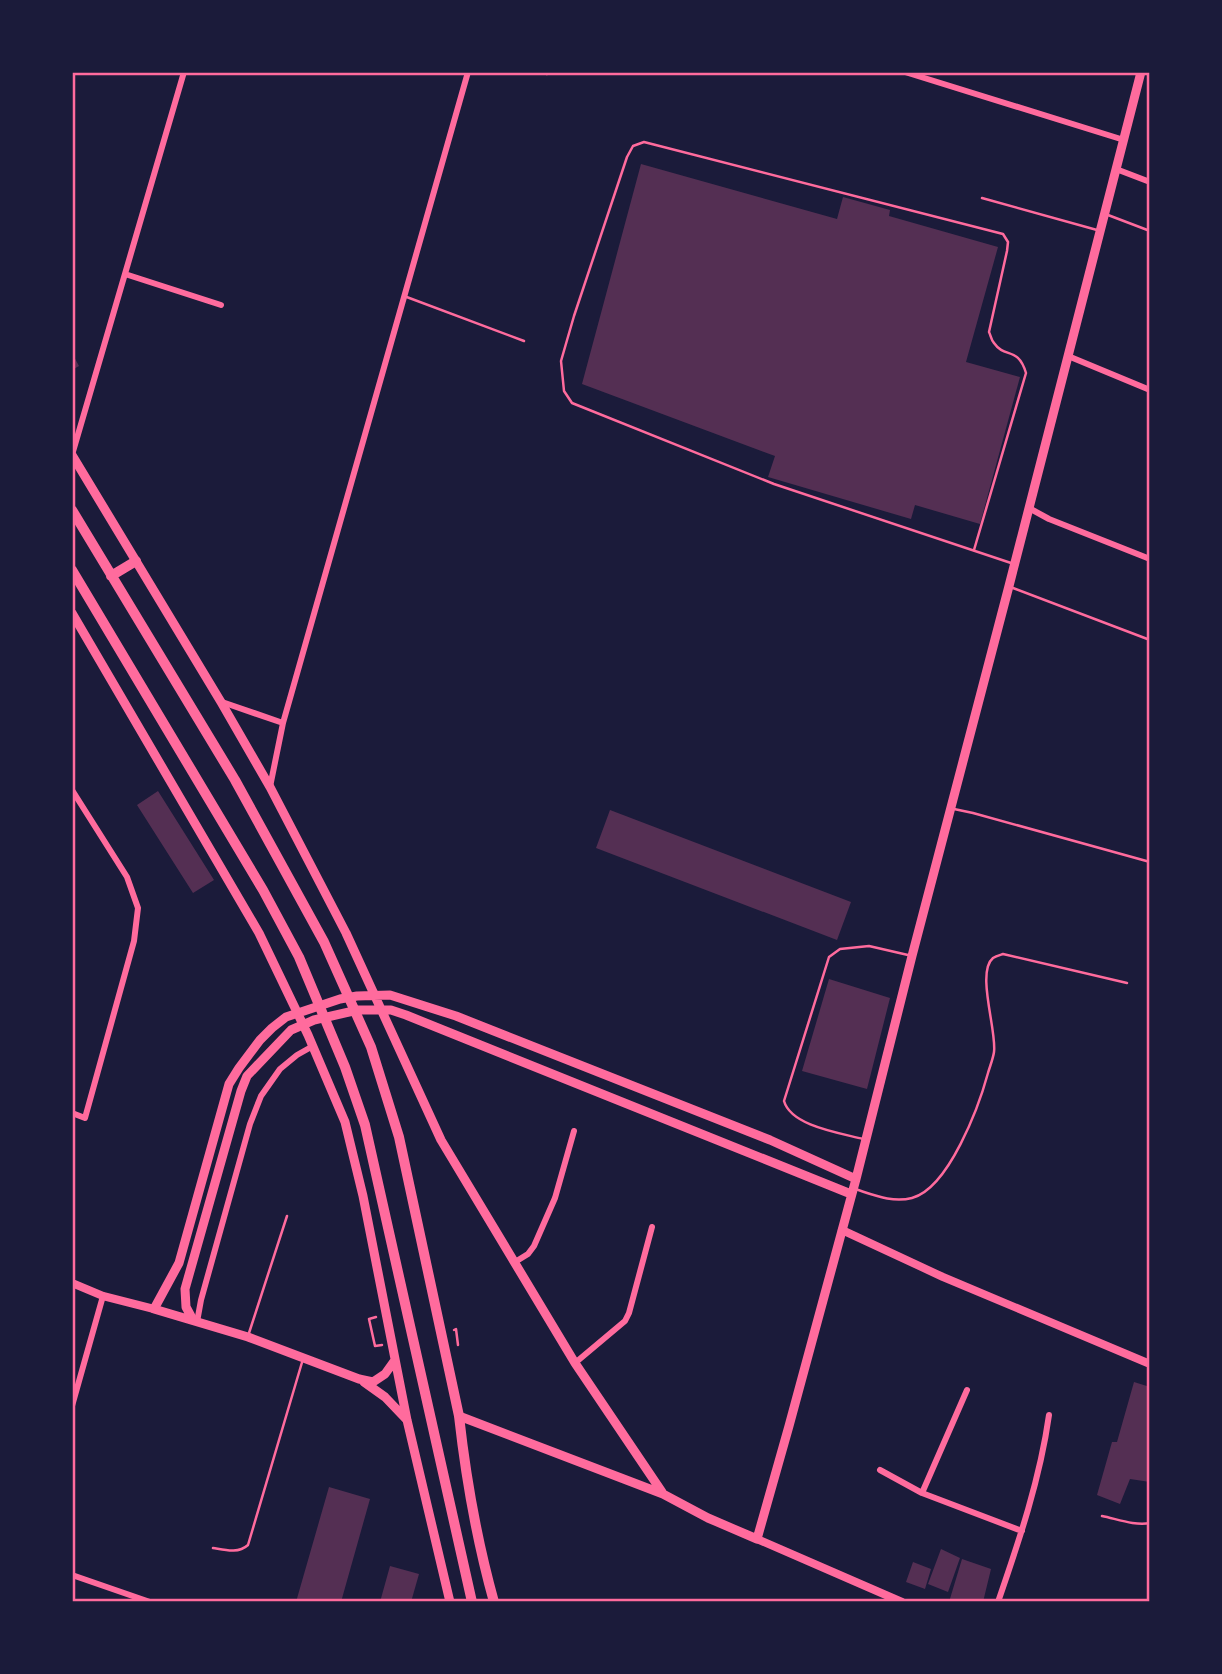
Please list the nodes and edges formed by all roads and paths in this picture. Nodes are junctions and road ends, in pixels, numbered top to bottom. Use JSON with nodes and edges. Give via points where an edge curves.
{"nodes":[{"id":1,"x":184,"y":72,"type":"edge"},
{"id":2,"x":468,"y":72,"type":"edge"},
{"id":3,"x":542,"y":72,"type":"edge"},
{"id":4,"x":905,"y":72,"type":"edge"},
{"id":5,"x":1141,"y":72,"type":"edge"},
{"id":6,"x":547,"y":74,"type":"dead end"},
{"id":7,"x":1124,"y":139,"type":"junction"},
{"id":8,"x":1116,"y":169,"type":"junction"},
{"id":9,"x":1150,"y":182,"type":"edge"},
{"id":10,"x":982,"y":198,"type":"dead end"},
{"id":11,"x":1105,"y":214,"type":"junction"},
{"id":12,"x":1100,"y":230,"type":"junction"},
{"id":13,"x":1150,"y":231,"type":"edge"},
{"id":14,"x":125,"y":274,"type":"junction"},
{"id":15,"x":404,"y":296,"type":"junction"},
{"id":16,"x":221,"y":305,"type":"dead end"},
{"id":17,"x":524,"y":341,"type":"dead end"},
{"id":18,"x":1068,"y":356,"type":"junction"},
{"id":19,"x":1150,"y":390,"type":"edge"},
{"id":20,"x":72,"y":455,"type":"edge"},
{"id":21,"x":1029,"y":508,"type":"junction"},
{"id":22,"x":72,"y":510,"type":"edge"},
{"id":23,"x":974,"y":550,"type":"junction"},
{"id":24,"x":1150,"y":559,"type":"edge"},
{"id":25,"x":136,"y":561,"type":"junction"},
{"id":26,"x":1014,"y":564,"type":"junction"},
{"id":27,"x":72,"y":570,"type":"edge"},
{"id":28,"x":111,"y":576,"type":"junction"},
{"id":29,"x":1009,"y":586,"type":"junction"},
{"id":30,"x":72,"y":612,"type":"edge"},
{"id":31,"x":1150,"y":640,"type":"edge"},
{"id":32,"x":221,"y":702,"type":"junction"},
{"id":33,"x":283,"y":723,"type":"junction"},
{"id":34,"x":270,"y":787,"type":"junction"},
{"id":35,"x":72,"y":790,"type":"edge"},
{"id":36,"x":951,"y":809,"type":"junction"},
{"id":37,"x":1150,"y":862,"type":"edge"},
{"id":38,"x":912,"y":956,"type":"junction"},
{"id":39,"x":1127,"y":983,"type":"dead end"},
{"id":40,"x":313,"y":1046,"type":"junction"},
{"id":41,"x":72,"y":1113,"type":"edge"},
{"id":42,"x":573,"y":1130,"type":"dead end"},
{"id":43,"x":866,"y":1140,"type":"junction"},
{"id":44,"x":853,"y":1187,"type":"junction"},
{"id":45,"x":287,"y":1216,"type":"dead end"},
{"id":46,"x":652,"y":1227,"type":"dead end"},
{"id":47,"x":842,"y":1230,"type":"junction"},
{"id":48,"x":514,"y":1262,"type":"junction"},
{"id":49,"x":72,"y":1283,"type":"edge"},
{"id":50,"x":103,"y":1296,"type":"junction"},
{"id":51,"x":155,"y":1309,"type":"junction"},
{"id":52,"x":386,"y":1314,"type":"junction"},
{"id":53,"x":195,"y":1321,"type":"junction"},
{"id":54,"x":248,"y":1336,"type":"junction"},
{"id":55,"x":386,"y":1344,"type":"dead end"},
{"id":56,"x":303,"y":1359,"type":"junction"},
{"id":57,"x":394,"y":1360,"type":"junction"},
{"id":58,"x":575,"y":1363,"type":"junction"},
{"id":59,"x":1150,"y":1364,"type":"edge"},
{"id":60,"x":359,"y":1379,"type":"junction"},
{"id":61,"x":967,"y":1390,"type":"dead end"},
{"id":62,"x":72,"y":1406,"type":"edge"},
{"id":63,"x":1049,"y":1415,"type":"dead end"},
{"id":64,"x":458,"y":1416,"type":"junction"},
{"id":65,"x":407,"y":1420,"type":"junction"},
{"id":66,"x":880,"y":1470,"type":"dead end"},
{"id":67,"x":922,"y":1493,"type":"junction"},
{"id":68,"x":663,"y":1494,"type":"junction"},
{"id":69,"x":1102,"y":1516,"type":"dead end"},
{"id":70,"x":1150,"y":1523,"type":"edge"},
{"id":71,"x":1022,"y":1531,"type":"junction"},
{"id":72,"x":757,"y":1539,"type":"junction"},
{"id":73,"x":213,"y":1548,"type":"dead end"},
{"id":74,"x":72,"y":1575,"type":"edge"},
{"id":75,"x":897,"y":1601,"type":"edge"},
{"id":76,"x":150,"y":1602,"type":"edge"},
{"id":77,"x":450,"y":1602,"type":"edge"},
{"id":78,"x":472,"y":1602,"type":"edge"},
{"id":79,"x":494,"y":1602,"type":"edge"},
{"id":80,"x":998,"y":1602,"type":"edge"}],
"edges":[{"from":1,"to":14,"type":"street"},
{"from":2,"to":15,"type":"street"},
{"from":3,"to":6,"type":"lane"},
{"from":4,"to":7,"type":"street"},
{"from":5,"to":7,"type":"main road"},
{"from":7,"to":8,"type":"main road"},
{"from":8,"to":9,"type":"street"},
{"from":8,"to":11,"type":"main road"},
{"from":10,"to":12,"type":"lane"},
{"from":11,"to":12,"type":"main road"},
{"from":11,"to":13,"type":"lane"},
{"from":12,"to":18,"type":"main road"},
{"from":14,"to":16,"type":"street"},
{"from":14,"to":20,"type":"street"},
{"from":15,"to":17,"type":"lane"},
{"from":15,"to":33,"type":"street"},
{"from":18,"to":19,"type":"street"},
{"from":18,"to":21,"type":"main road"},
{"from":20,"to":25,"type":"main road"},
{"from":21,"to":24,"type":"street"},
{"from":21,"to":26,"type":"main road"},
{"from":22,"to":28,"type":"highway"},
{"from":23,"to":23,"type":"lane","via":[[1026,373],[1016,355],[993,343],[989,332],[1007,251],[1003,234],[644,142],[632,146],[561,361],[564,391],[572,403],[774,484]]},
{"from":23,"to":26,"type":"lane"},
{"from":25,"to":28,"type":"highway"},
{"from":25,"to":32,"type":"main road"},
{"from":26,"to":29,"type":"main road"},
{"from":27,"to":78,"type":"highway","via":[[299,957],[345,1067],[365,1125]]},
{"from":28,"to":64,"type":"highway","via":[[235,780],[324,942],[371,1046],[399,1136]]},
{"from":29,"to":31,"type":"lane"},
{"from":29,"to":36,"type":"main road"},
{"from":30,"to":40,"type":"main road","via":[[259,933]]},
{"from":32,"to":33,"type":"street"},
{"from":32,"to":34,"type":"main road"},
{"from":33,"to":34,"type":"street"},
{"from":34,"to":48,"type":"main road","via":[[346,933],[441,1140]]},
{"from":35,"to":41,"type":"street","via":[[127,877],[138,908],[134,941],[85,1118]]},
{"from":36,"to":37,"type":"lane"},
{"from":36,"to":38,"type":"main road"},
{"from":38,"to":43,"type":"main road"},
{"from":38,"to":43,"type":"lane","via":[[869,946],[840,948],[829,957],[784,1101],[789,1113],[813,1125]]},
{"from":39,"to":44,"type":"lane","via":[[1003,954],[992,958],[986,988],[994,1051],[980,1101],[961,1144],[944,1171],[914,1198],[890,1200]]},
{"from":40,"to":52,"type":"main road","via":[[345,1122]]},
{"from":40,"to":53,"type":"street","via":[[280,1069],[261,1096]]},
{"from":42,"to":48,"type":"street","via":[[555,1198],[534,1246]]},
{"from":43,"to":44,"type":"main road"},
{"from":44,"to":47,"type":"main road"},
{"from":44,"to":51,"type":"main road","via":[[770,1140],[456,1016],[390,995],[357,996],[286,1017],[250,1053],[229,1084],[179,1263]]},
{"from":44,"to":53,"type":"main road","via":[[406,1015],[374,1009],[342,1013],[291,1030],[247,1076],[185,1289],[186,1307]]},
{"from":45,"to":54,"type":"lane"},
{"from":46,"to":58,"type":"street","via":[[625,1321]]},
{"from":47,"to":59,"type":"street"},
{"from":47,"to":72,"type":"main road"},
{"from":48,"to":58,"type":"main road"},
{"from":49,"to":50,"type":"street"},
{"from":50,"to":51,"type":"street"},
{"from":50,"to":62,"type":"street"},
{"from":51,"to":53,"type":"main road"},
{"from":52,"to":55,"type":"path","via":[[369,1319],[375,1346]]},
{"from":52,"to":57,"type":"main road"},
{"from":53,"to":54,"type":"main road"},
{"from":54,"to":56,"type":"main road"},
{"from":56,"to":60,"type":"main road"},
{"from":56,"to":73,"type":"lane","via":[[248,1545],[237,1551]]},
{"from":57,"to":60,"type":"main road","via":[[386,1374],[373,1382]]},
{"from":57,"to":65,"type":"main road"},
{"from":58,"to":68,"type":"main road"},
{"from":60,"to":65,"type":"main road"},
{"from":61,"to":67,"type":"street"},
{"from":63,"to":71,"type":"street"},
{"from":64,"to":68,"type":"main road"},
{"from":64,"to":79,"type":"highway","via":[[483,1565]]},
{"from":65,"to":77,"type":"main road"},
{"from":66,"to":67,"type":"street"},
{"from":67,"to":71,"type":"street"},
{"from":68,"to":72,"type":"main road"},
{"from":69,"to":70,"type":"lane"},
{"from":71,"to":80,"type":"street"},
{"from":72,"to":75,"type":"street"},
{"from":74,"to":76,"type":"street"}]}
